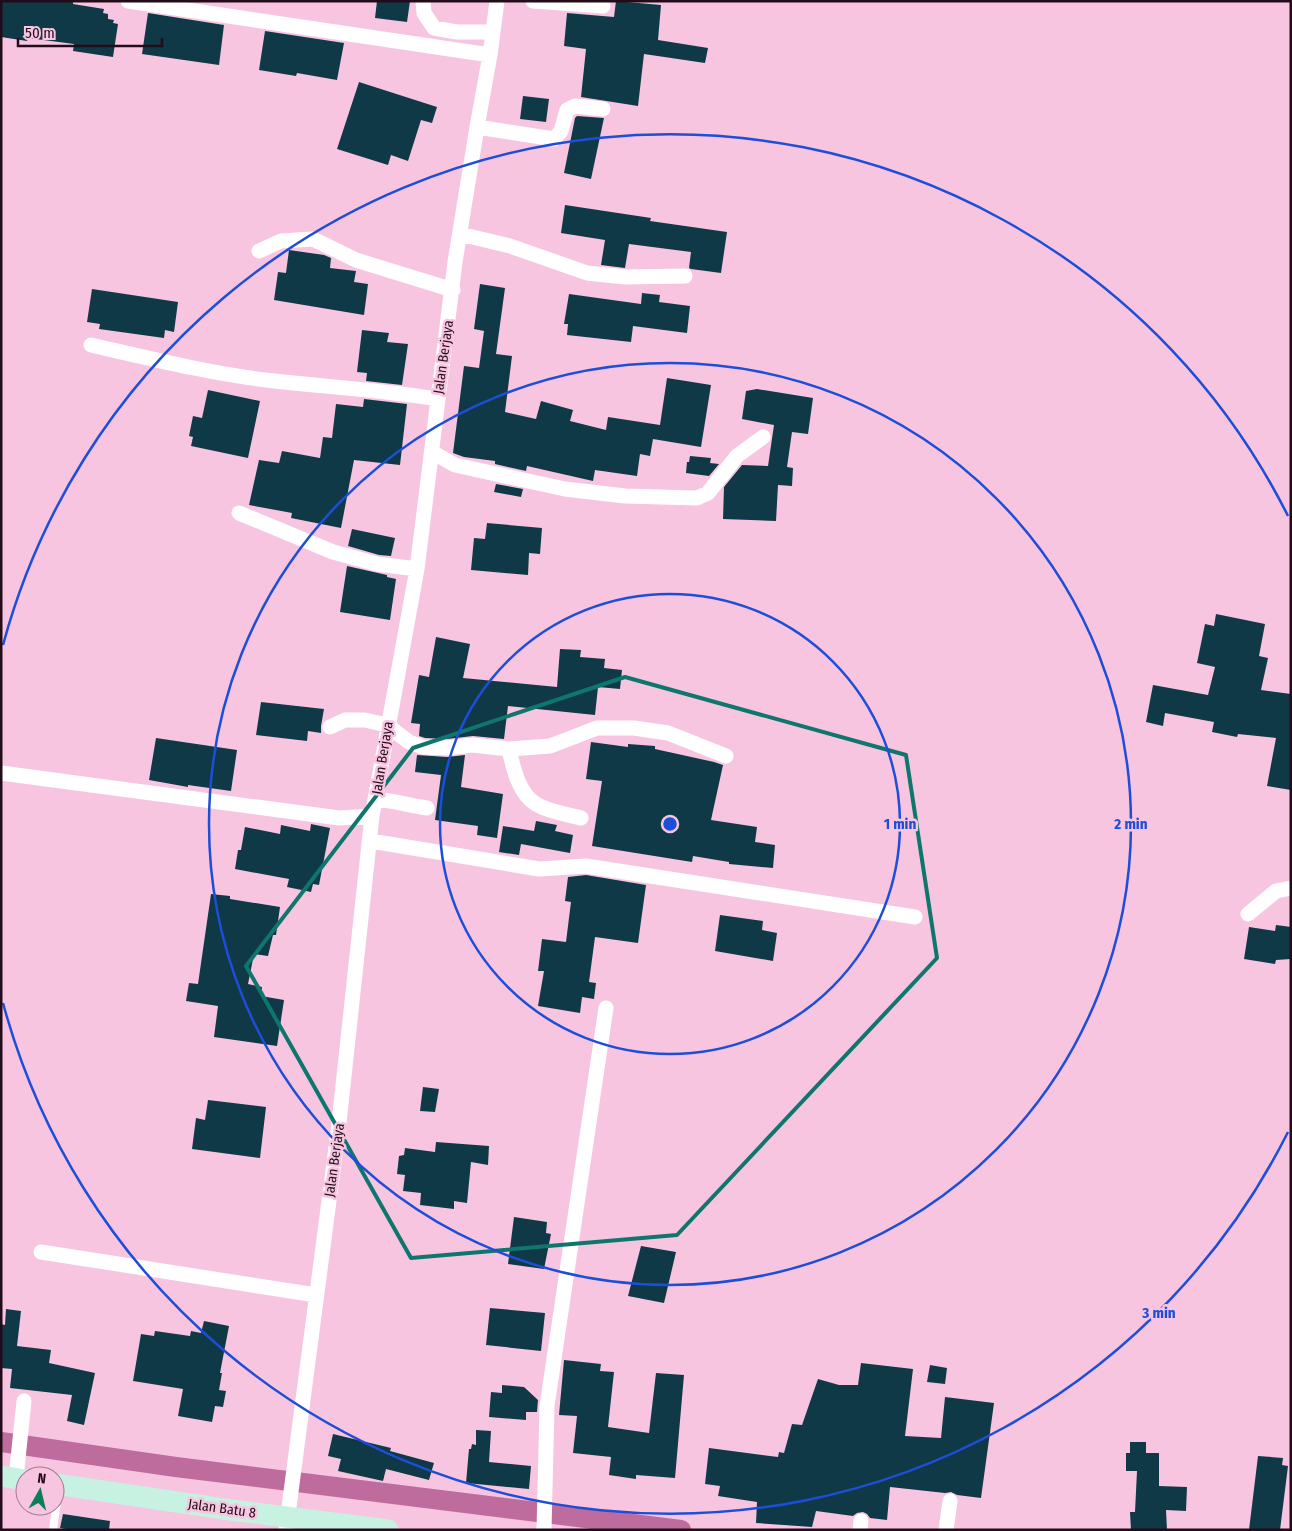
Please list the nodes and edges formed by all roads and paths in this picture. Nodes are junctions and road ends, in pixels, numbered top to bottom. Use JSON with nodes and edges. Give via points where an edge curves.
{"nodes":[{"id":1,"x":128,"y":1,"type":"edge"},
{"id":2,"x":422,"y":1,"type":"edge"},
{"id":3,"x":497,"y":1,"type":"edge"},
{"id":4,"x":533,"y":1,"type":"edge"},
{"id":5,"x":603,"y":6,"type":"dead end"},
{"id":6,"x":493,"y":32,"type":"junction"},
{"id":7,"x":490,"y":55,"type":"junction"},
{"id":8,"x":603,"y":109,"type":"dead end"},
{"id":9,"x":477,"y":127,"type":"junction"},
{"id":10,"x":460,"y":234,"type":"junction"},
{"id":11,"x":259,"y":251,"type":"dead end"},
{"id":12,"x":684,"y":276,"type":"dead end"},
{"id":13,"x":453,"y":290,"type":"junction"},
{"id":14,"x":91,"y":345,"type":"dead end"},
{"id":15,"x":437,"y":399,"type":"junction"},
{"id":16,"x":763,"y":437,"type":"dead end"},
{"id":17,"x":432,"y":452,"type":"junction"},
{"id":18,"x":239,"y":513,"type":"dead end"},
{"id":19,"x":416,"y":568,"type":"junction"},
{"id":20,"x":388,"y":725,"type":"junction"},
{"id":21,"x":330,"y":727,"type":"dead end"},
{"id":22,"x":509,"y":749,"type":"junction"},
{"id":23,"x":726,"y":756,"type":"dead end"},
{"id":24,"x":1,"y":773,"type":"edge"},
{"id":25,"x":375,"y":799,"type":"junction"},
{"id":26,"x":427,"y":808,"type":"dead end"},
{"id":27,"x":372,"y":816,"type":"junction"},
{"id":28,"x":581,"y":818,"type":"dead end"},
{"id":29,"x":371,"y":841,"type":"junction"},
{"id":30,"x":1291,"y":888,"type":"edge"},
{"id":31,"x":1248,"y":914,"type":"dead end"},
{"id":32,"x":915,"y":917,"type":"dead end"},
{"id":33,"x":606,"y":1008,"type":"dead end"},
{"id":34,"x":41,"y":1252,"type":"dead end"},
{"id":35,"x":316,"y":1295,"type":"junction"},
{"id":36,"x":23,"y":1408,"type":"dead end"},
{"id":37,"x":14,"y":1478,"type":"edge"},
{"id":38,"x":65,"y":1485,"type":"edge"},
{"id":39,"x":950,"y":1501,"type":"dead end"},
{"id":40,"x":54,"y":1516,"type":"edge"},
{"id":41,"x":287,"y":1523,"type":"edge"},
{"id":42,"x":544,"y":1527,"type":"edge"},
{"id":43,"x":53,"y":1530,"type":"edge"},
{"id":44,"x":388,"y":1530,"type":"edge"},
{"id":45,"x":946,"y":1530,"type":"edge"}],
"edges":[{"from":1,"to":7,"type":"street"},
{"from":2,"to":6,"type":"street","via":[[424,13],[434,28]]},
{"from":3,"to":6,"type":"street","name":"Jalan Berjaya"},
{"from":4,"to":5,"type":"street"},
{"from":6,"to":7,"type":"street","name":"Jalan Berjaya"},
{"from":7,"to":9,"type":"street","name":"Jalan Berjaya"},
{"from":8,"to":9,"type":"street","via":[[575,106],[567,110],[561,130],[554,138]]},
{"from":9,"to":10,"type":"street","name":"Jalan Berjaya"},
{"from":10,"to":12,"type":"street","via":[[510,246],[587,273],[625,277]]},
{"from":10,"to":13,"type":"street","name":"Jalan Berjaya"},
{"from":11,"to":13,"type":"street","via":[[281,241],[312,239],[356,260]]},
{"from":13,"to":15,"type":"street","name":"Jalan Berjaya"},
{"from":14,"to":15,"type":"street","via":[[174,366]]},
{"from":15,"to":17,"type":"street","name":"Jalan Berjaya"},
{"from":16,"to":17,"type":"street","via":[[737,456],[708,494],[697,498],[625,496],[566,488],[455,465]]},
{"from":17,"to":19,"type":"street","name":"Jalan Berjaya"},
{"from":18,"to":19,"type":"street","via":[[333,552],[378,564]]},
{"from":19,"to":20,"type":"street","name":"Jalan Berjaya"},
{"from":20,"to":21,"type":"street","via":[[344,720]]},
{"from":20,"to":22,"type":"street","via":[[409,742],[423,747],[472,745]]},
{"from":20,"to":25,"type":"street","name":"Jalan Berjaya"},
{"from":22,"to":23,"type":"street","via":[[550,746],[597,728],[634,728],[668,733]]},
{"from":22,"to":28,"type":"street","via":[[514,773],[535,804]]},
{"from":24,"to":27,"type":"street","via":[[339,818]]},
{"from":25,"to":26,"type":"street"},
{"from":25,"to":27,"type":"street","name":"Jalan Berjaya"},
{"from":27,"to":29,"type":"street","name":"Jalan Berjaya"},
{"from":29,"to":32,"type":"street","via":[[538,868],[586,866]]},
{"from":29,"to":35,"type":"street","name":"Jalan Berjaya"},
{"from":30,"to":31,"type":"street","via":[[1276,891]]},
{"from":33,"to":42,"type":"street","via":[[547,1406]]},
{"from":34,"to":35,"type":"street"},
{"from":35,"to":41,"type":"street","name":"Jalan Berjaya"},
{"from":36,"to":37,"type":"street"},
{"from":38,"to":41,"type":"street","name":"Jalan Batu 8"},
{"from":39,"to":45,"type":"street"},
{"from":40,"to":43,"type":"lane"},
{"from":41,"to":44,"type":"street","name":"Jalan Batu 8"}]}
